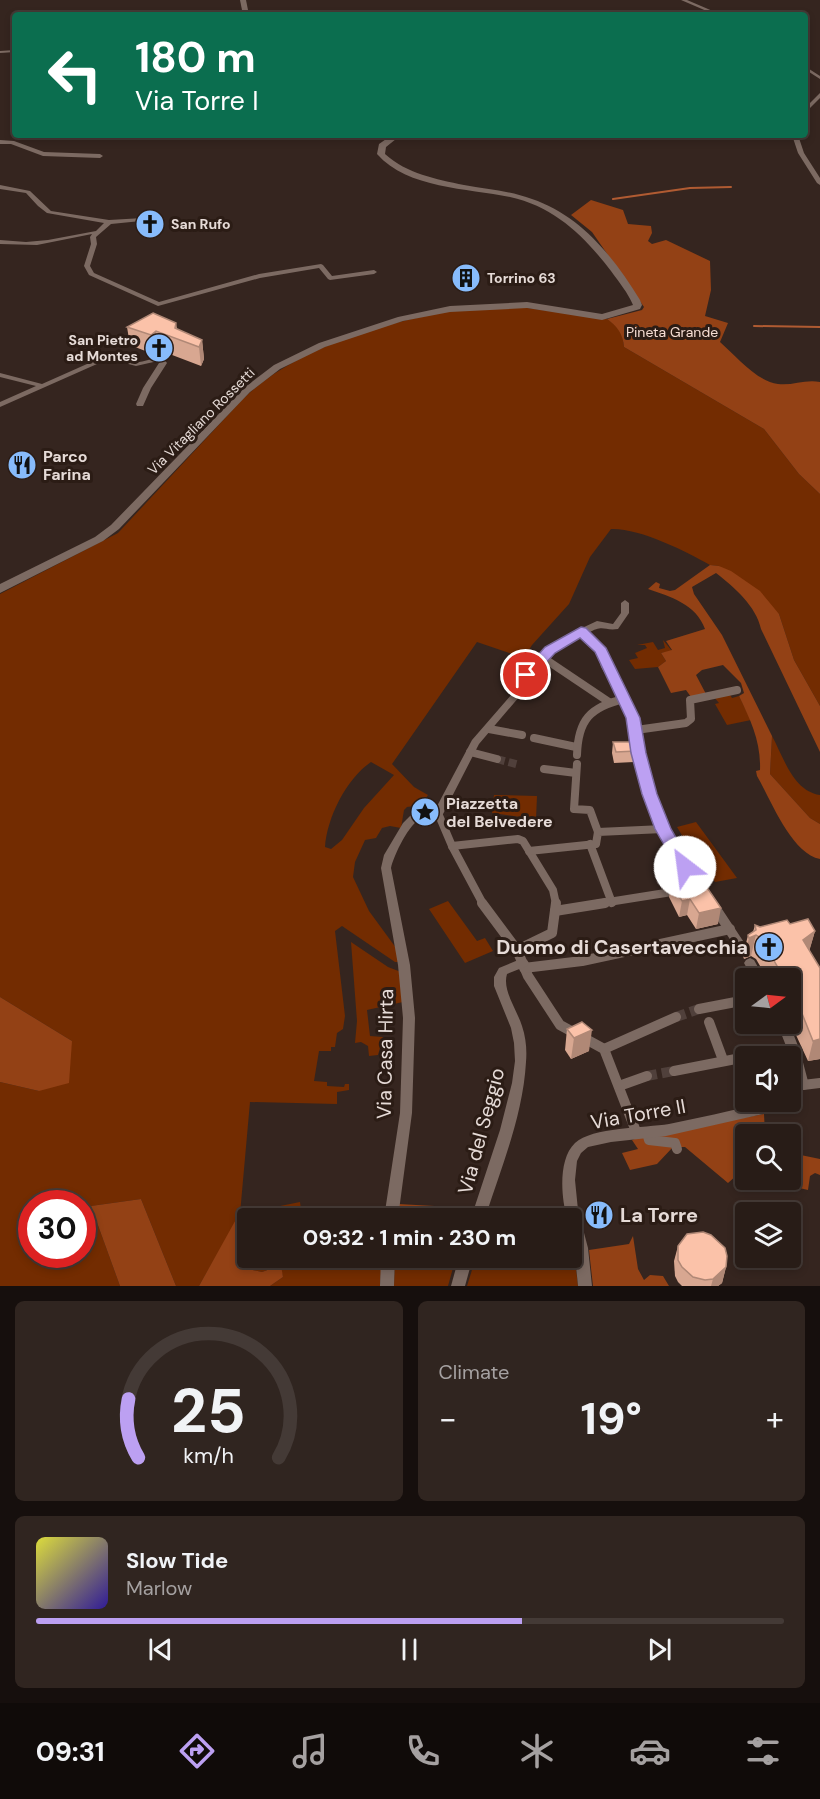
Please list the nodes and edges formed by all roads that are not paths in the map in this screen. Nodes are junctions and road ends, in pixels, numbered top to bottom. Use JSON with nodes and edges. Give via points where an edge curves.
{"nodes":[{"id":1,"x":683,"y":0,"type":"edge"},
{"id":2,"x":713,"y":12,"type":"edge"},
{"id":3,"x":820,"y":95,"type":"edge"},
{"id":4,"x":808,"y":107,"type":"edge"},
{"id":5,"x":392,"y":138,"type":"edge"},
{"id":6,"x":796,"y":138,"type":"edge"},
{"id":7,"x":0,"y":142,"type":"edge"},
{"id":8,"x":100,"y":156,"type":"dead end"},
{"id":9,"x":820,"y":183,"type":"edge"},
{"id":10,"x":0,"y":187,"type":"edge"},
{"id":11,"x":141,"y":219,"type":"dead end"},
{"id":12,"x":109,"y":222,"type":"junction"},
{"id":13,"x":95,"y":232,"type":"junction"},
{"id":14,"x":0,"y":242,"type":"edge"},
{"id":15,"x":374,"y":272,"type":"dead end"},
{"id":16,"x":0,"y":375,"type":"edge"},
{"id":17,"x":43,"y":386,"type":"junction"},
{"id":18,"x":140,"y":404,"type":"dead end"},
{"id":19,"x":0,"y":405,"type":"edge"},
{"id":20,"x":0,"y":589,"type":"edge"},
{"id":21,"x":626,"y":603,"type":"dead end"},
{"id":22,"x":581,"y":632,"type":"junction"},
{"id":23,"x":542,"y":657,"type":"junction"},
{"id":24,"x":737,"y":690,"type":"dead end"},
{"id":25,"x":624,"y":699,"type":"junction"},
{"id":26,"x":609,"y":702,"type":"junction"},
{"id":27,"x":489,"y":729,"type":"junction"},
{"id":28,"x":636,"y":730,"type":"junction"},
{"id":29,"x":522,"y":735,"type":"dead end"},
{"id":30,"x":534,"y":738,"type":"dead end"},
{"id":31,"x":470,"y":752,"type":"junction"},
{"id":32,"x":496,"y":759,"type":"tunnel mouth"},
{"id":33,"x":577,"y":760,"type":"junction"},
{"id":34,"x":544,"y":769,"type":"dead end"},
{"id":35,"x":438,"y":813,"type":"junction"},
{"id":36,"x":663,"y":829,"type":"junction"},
{"id":37,"x":598,"y":832,"type":"junction"},
{"id":38,"x":590,"y":844,"type":"junction"},
{"id":39,"x":452,"y":846,"type":"junction"},
{"id":40,"x":529,"y":851,"type":"junction"},
{"id":41,"x":700,"y":886,"type":"joint"},
{"id":42,"x":711,"y":901,"type":"edge"},
{"id":43,"x":612,"y":903,"type":"junction"},
{"id":44,"x":555,"y":911,"type":"junction"},
{"id":45,"x":730,"y":929,"type":"junction"},
{"id":46,"x":517,"y":950,"type":"junction"},
{"id":47,"x":743,"y":950,"type":"dead end"},
{"id":48,"x":750,"y":963,"type":"dead end"},
{"id":49,"x":523,"y":965,"type":"junction"},
{"id":50,"x":753,"y":968,"type":"edge"},
{"id":51,"x":735,"y":1002,"type":"edge"},
{"id":52,"x":702,"y":1010,"type":"tunnel mouth"},
{"id":53,"x":676,"y":1017,"type":"tunnel mouth"},
{"id":54,"x":709,"y":1022,"type":"dead end"},
{"id":55,"x":604,"y":1049,"type":"junction"},
{"id":56,"x":735,"y":1058,"type":"edge"},
{"id":57,"x":723,"y":1060,"type":"junction"},
{"id":58,"x":674,"y":1071,"type":"tunnel mouth"},
{"id":59,"x":647,"y":1076,"type":"tunnel mouth"},
{"id":60,"x":820,"y":1083,"type":"edge"},
{"id":61,"x":801,"y":1085,"type":"edge"},
{"id":62,"x":619,"y":1086,"type":"junction"},
{"id":63,"x":748,"y":1112,"type":"edge"},
{"id":64,"x":642,"y":1133,"type":"junction"},
{"id":65,"x":677,"y":1149,"type":"dead end"},
{"id":66,"x":393,"y":1208,"type":"edge"},
{"id":67,"x":481,"y":1208,"type":"edge"},
{"id":68,"x":388,"y":1268,"type":"edge"},
{"id":69,"x":463,"y":1268,"type":"edge"},
{"id":70,"x":387,"y":1286,"type":"edge"},
{"id":71,"x":458,"y":1286,"type":"edge"},
{"id":72,"x":585,"y":1286,"type":"edge"}],
"edges":[{"from":1,"to":2,"type":"street"},
{"from":3,"to":4,"type":"street"},
{"from":5,"to":20,"type":"street","name":"Via Vitagliano Rossetti","via":[[382,146],[381,154],[390,163],[434,180],[530,200],[575,223],[630,290],[637,307],[602,316],[527,305],[450,309],[401,319],[322,345],[277,367],[246,390],[115,527]]},
{"from":6,"to":9,"type":"street"},
{"from":7,"to":8,"type":"street","via":[[30,147],[43,154]]},
{"from":10,"to":12,"type":"street","via":[[28,192],[50,212]]},
{"from":11,"to":12,"type":"street"},
{"from":12,"to":13,"type":"street"},
{"from":13,"to":14,"type":"street","via":[[30,245]]},
{"from":13,"to":15,"type":"street","via":[[87,266],[91,274],[158,304],[259,276],[321,266],[330,278]]},
{"from":16,"to":17,"type":"street"},
{"from":17,"to":18,"type":"street","via":[[105,358],[138,364],[161,359],[163,363]]},
{"from":17,"to":19,"type":"street"},
{"from":21,"to":22,"type":"street","via":[[617,625],[598,623]]},
{"from":22,"to":23,"type":"street"},
{"from":22,"to":25,"type":"street","via":[[601,651]]},
{"from":23,"to":26,"type":"street"},
{"from":23,"to":27,"type":"street"},
{"from":24,"to":28,"type":"street","via":[[690,700],[692,719],[686,723]]},
{"from":25,"to":26,"type":"street"},
{"from":25,"to":28,"type":"street"},
{"from":26,"to":33,"type":"street","via":[[589,714],[580,728],[576,737]]},
{"from":27,"to":29,"type":"street"},
{"from":27,"to":31,"type":"street"},
{"from":28,"to":36,"type":"street","via":[[650,794]]},
{"from":30,"to":33,"type":"street"},
{"from":31,"to":32,"type":"street"},
{"from":31,"to":35,"type":"street"},
{"from":33,"to":34,"type":"street"},
{"from":33,"to":37,"type":"street","via":[[574,809],[590,810]]},
{"from":35,"to":39,"type":"street"},
{"from":35,"to":66,"type":"street","name":"Via Casa Hirta","via":[[418,815],[389,855],[386,868],[409,1018],[406,1113]]},
{"from":36,"to":37,"type":"street"},
{"from":36,"to":41,"type":"street"},
{"from":37,"to":38,"type":"street","via":[[596,844]]},
{"from":38,"to":40,"type":"street"},
{"from":38,"to":43,"type":"street"},
{"from":39,"to":40,"type":"street","via":[[518,839],[524,841]]},
{"from":39,"to":46,"type":"street","via":[[482,903]]},
{"from":40,"to":44,"type":"street","via":[[553,890]]},
{"from":41,"to":43,"type":"street"},
{"from":42,"to":45,"type":"street"},
{"from":43,"to":44,"type":"street"},
{"from":44,"to":46,"type":"street","via":[[552,933]]},
{"from":45,"to":47,"type":"street"},
{"from":45,"to":49,"type":"street","via":[[582,961]]},
{"from":46,"to":49,"type":"street"},
{"from":48,"to":50,"type":"street"},
{"from":49,"to":55,"type":"street","via":[[560,1025]]},
{"from":49,"to":67,"type":"street","name":"Via del Seggio","via":[[503,971],[500,977],[520,1044],[519,1072]]},
{"from":51,"to":52,"type":"street"},
{"from":53,"to":55,"type":"street"},
{"from":54,"to":57,"type":"street"},
{"from":55,"to":62,"type":"street"},
{"from":56,"to":57,"type":"street"},
{"from":57,"to":58,"type":"street"},
{"from":59,"to":62,"type":"street"},
{"from":60,"to":61,"type":"street"},
{"from":62,"to":64,"type":"street"},
{"from":63,"to":64,"type":"street","name":"Via Torre II"},
{"from":64,"to":65,"type":"street","via":[[649,1140],[675,1143]]},
{"from":64,"to":72,"type":"street","name":"Via Torre II","via":[[585,1142],[574,1154],[569,1180]]},
{"from":68,"to":70,"type":"street"},
{"from":69,"to":71,"type":"street"}]}
